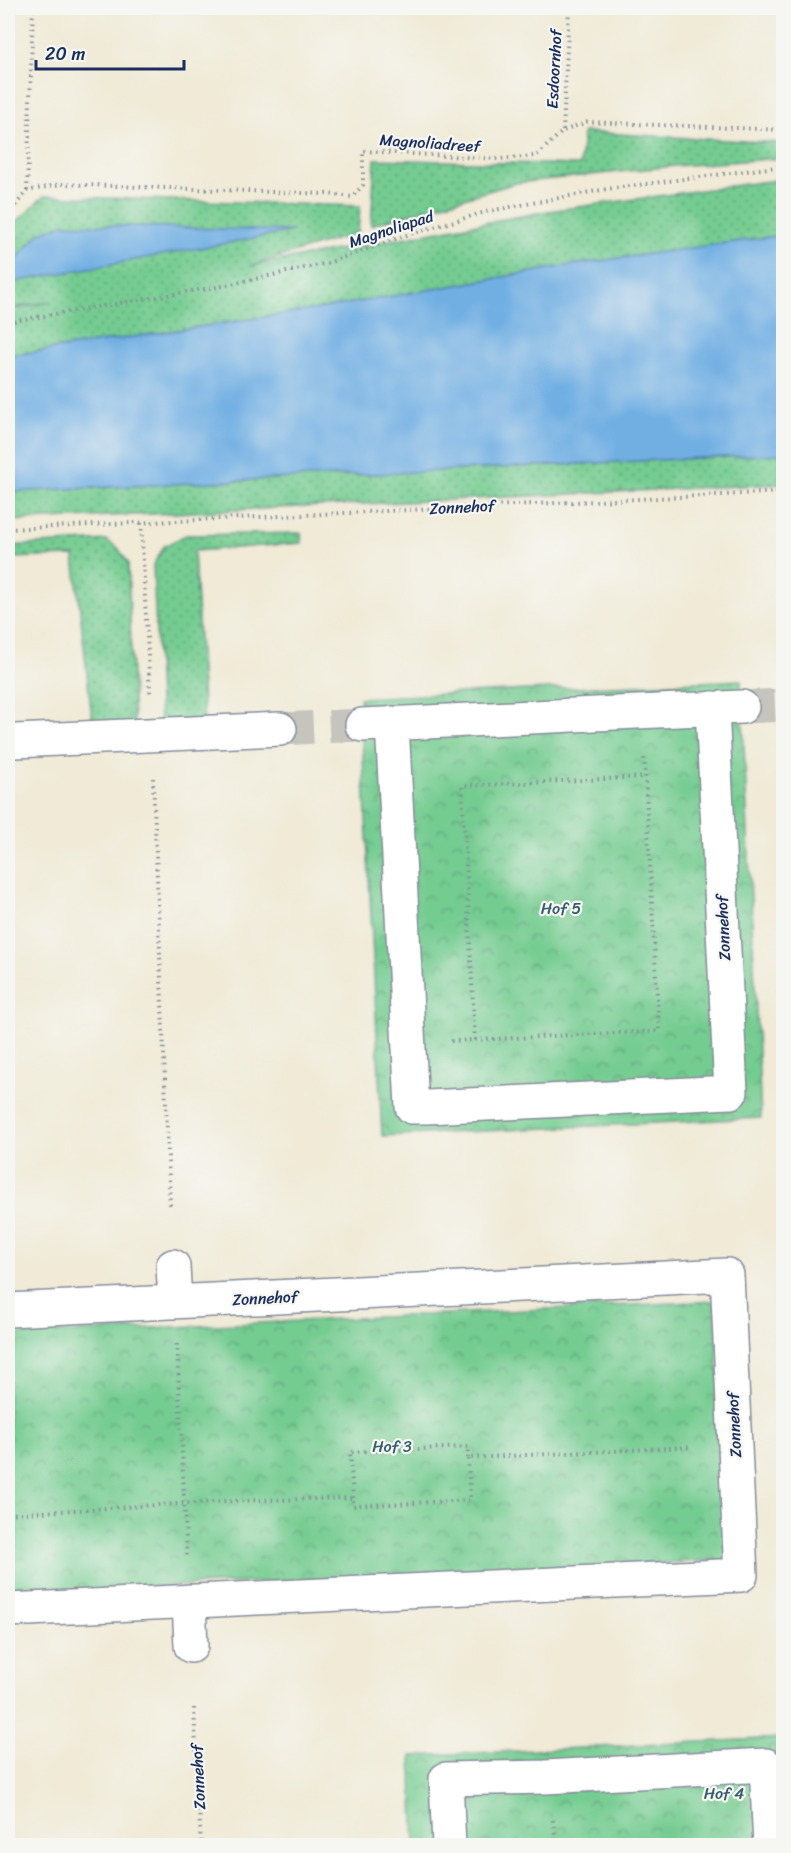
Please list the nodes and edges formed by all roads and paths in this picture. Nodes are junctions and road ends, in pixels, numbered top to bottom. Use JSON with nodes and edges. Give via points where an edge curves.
{"nodes":[{"id":1,"x":33,"y":8,"type":"edge"},
{"id":2,"x":569,"y":8,"type":"edge"},
{"id":3,"x":783,"y":130,"type":"edge"},
{"id":4,"x":563,"y":131,"type":"junction"},
{"id":5,"x":783,"y":166,"type":"edge"},
{"id":6,"x":27,"y":190,"type":"junction"},
{"id":7,"x":8,"y":215,"type":"edge"},
{"id":8,"x":8,"y":322,"type":"edge"},
{"id":9,"x":783,"y":492,"type":"edge"},
{"id":10,"x":141,"y":523,"type":"junction"},
{"id":11,"x":8,"y":529,"type":"edge"},
{"id":12,"x":642,"y":711,"type":"junction"},
{"id":13,"x":280,"y":729,"type":"tunnel mouth"},
{"id":14,"x":152,"y":735,"type":"junction"},
{"id":15,"x":15,"y":741,"type":"dead end"},
{"id":16,"x":645,"y":777,"type":"junction"},
{"id":17,"x":475,"y":1040,"type":"junction"},
{"id":18,"x":409,"y":1043,"type":"junction"},
{"id":19,"x":170,"y":1205,"type":"dead end"},
{"id":20,"x":173,"y":1266,"type":"dead end"},
{"id":21,"x":175,"y":1302,"type":"junction"},
{"id":22,"x":8,"y":1310,"type":"edge"},
{"id":23,"x":735,"y":1445,"type":"junction"},
{"id":24,"x":468,"y":1458,"type":"junction"},
{"id":25,"x":353,"y":1498,"type":"junction"},
{"id":26,"x":185,"y":1504,"type":"junction"},
{"id":27,"x":8,"y":1514,"type":"edge"},
{"id":28,"x":189,"y":1601,"type":"junction"},
{"id":29,"x":8,"y":1610,"type":"edge"},
{"id":30,"x":191,"y":1646,"type":"dead end"},
{"id":31,"x":194,"y":1708,"type":"dead end"},
{"id":32,"x":201,"y":1845,"type":"edge"},
{"id":33,"x":449,"y":1845,"type":"edge"},
{"id":34,"x":771,"y":1845,"type":"edge"}],
"edges":[{"from":1,"to":6,"type":"path"},
{"from":2,"to":4,"type":"path","name":"Esdoornhof"},
{"from":3,"to":4,"type":"path","name":"Magnoliadreef","via":[[587,122]]},
{"from":4,"to":6,"type":"path","name":"Magnoliadreef","via":[[536,156],[499,159],[363,151],[363,185],[352,197],[61,184]]},
{"from":5,"to":8,"type":"path","name":"Magnoliapad","via":[[607,189],[489,211],[328,262],[222,286]]},
{"from":6,"to":7,"type":"path"},
{"from":9,"to":10,"type":"path","name":"Zonnehof"},
{"from":10,"to":11,"type":"path","name":"Zonnehof"},
{"from":10,"to":14,"type":"path"},
{"from":12,"to":16,"type":"path"},
{"from":12,"to":18,"type":"street","name":"Zonnehof","via":[[377,724]]},
{"from":12,"to":18,"type":"street","name":"Zonnehof","via":[[727,707],[731,1092],[412,1107]]},
{"from":13,"to":14,"type":"street"},
{"from":14,"to":15,"type":"street"},
{"from":14,"to":19,"type":"path"},
{"from":16,"to":17,"type":"path","via":[[462,786]]},
{"from":16,"to":17,"type":"path","via":[[659,1031]]},
{"from":17,"to":18,"type":"path"},
{"from":20,"to":21,"type":"street"},
{"from":21,"to":22,"type":"street","name":"Zonnehof"},
{"from":21,"to":23,"type":"street","name":"Zonnehof","via":[[726,1275]]},
{"from":21,"to":26,"type":"path"},
{"from":23,"to":24,"type":"path"},
{"from":23,"to":28,"type":"street","name":"Zonnehof","via":[[741,1575]]},
{"from":24,"to":25,"type":"path","via":[[470,1500],[353,1506]]},
{"from":24,"to":25,"type":"path","via":[[468,1447],[350,1452]]},
{"from":25,"to":26,"type":"path"},
{"from":26,"to":27,"type":"path"},
{"from":26,"to":28,"type":"path"},
{"from":28,"to":29,"type":"street","name":"Zonnehof"},
{"from":28,"to":30,"type":"street"},
{"from":31,"to":32,"type":"path","name":"Zonnehof"},
{"from":33,"to":34,"type":"street","via":[[446,1779],[766,1765]]}]}
